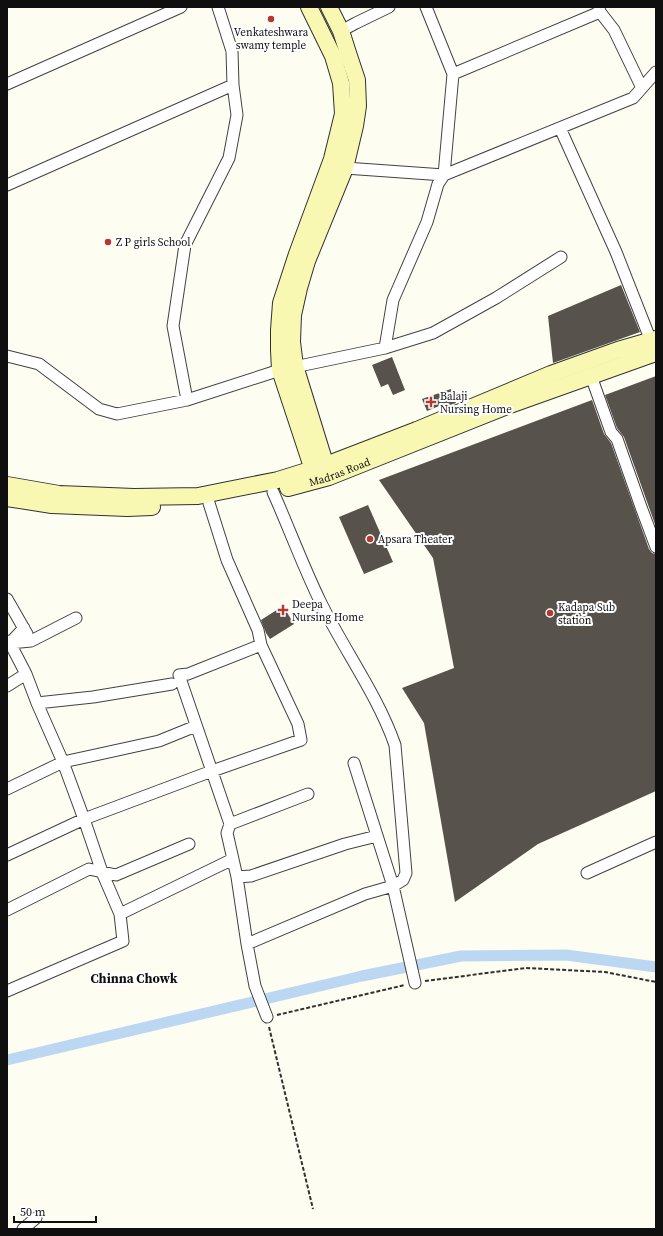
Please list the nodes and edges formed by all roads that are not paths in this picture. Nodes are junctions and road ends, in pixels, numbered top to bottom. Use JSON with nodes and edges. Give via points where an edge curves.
{"nodes":[{"id":1,"x":181,"y":7,"type":"edge"},
{"id":2,"x":218,"y":7,"type":"edge"},
{"id":3,"x":309,"y":7,"type":"edge"},
{"id":4,"x":329,"y":7,"type":"edge"},
{"id":5,"x":389,"y":7,"type":"edge"},
{"id":6,"x":426,"y":7,"type":"edge"},
{"id":7,"x":599,"y":10,"type":"edge"},
{"id":8,"x":341,"y":32,"type":"junction"},
{"id":9,"x":656,"y":72,"type":"edge"},
{"id":10,"x":452,"y":74,"type":"junction"},
{"id":11,"x":7,"y":84,"type":"edge"},
{"id":12,"x":233,"y":85,"type":"junction"},
{"id":13,"x":642,"y":88,"type":"junction"},
{"id":14,"x":560,"y":128,"type":"junction"},
{"id":15,"x":345,"y":168,"type":"junction"},
{"id":16,"x":444,"y":175,"type":"junction"},
{"id":17,"x":7,"y":185,"type":"edge"},
{"id":18,"x":561,"y":257,"type":"dead end"},
{"id":19,"x":654,"y":344,"type":"edge"},
{"id":20,"x":385,"y":348,"type":"junction"},
{"id":21,"x":7,"y":356,"type":"edge"},
{"id":22,"x":288,"y":368,"type":"junction"},
{"id":23,"x":591,"y":376,"type":"junction"},
{"id":24,"x":187,"y":400,"type":"junction"},
{"id":25,"x":321,"y":473,"type":"junction"},
{"id":26,"x":7,"y":485,"type":"edge"},
{"id":27,"x":273,"y":492,"type":"junction"},
{"id":28,"x":7,"y":498,"type":"edge"},
{"id":29,"x":209,"y":503,"type":"junction"},
{"id":30,"x":656,"y":547,"type":"edge"},
{"id":31,"x":7,"y":600,"type":"edge"},
{"id":32,"x":76,"y":618,"type":"dead end"},
{"id":33,"x":24,"y":628,"type":"junction"},
{"id":34,"x":31,"y":641,"type":"junction"},
{"id":35,"x":8,"y":642,"type":"edge"},
{"id":36,"x":261,"y":645,"type":"junction"},
{"id":37,"x":26,"y":674,"type":"junction"},
{"id":38,"x":172,"y":684,"type":"dead end"},
{"id":39,"x":7,"y":686,"type":"edge"},
{"id":40,"x":37,"y":703,"type":"junction"},
{"id":41,"x":196,"y":726,"type":"junction"},
{"id":42,"x":63,"y":762,"type":"junction"},
{"id":43,"x":354,"y":763,"type":"dead end"},
{"id":44,"x":212,"y":771,"type":"junction"},
{"id":45,"x":7,"y":789,"type":"edge"},
{"id":46,"x":308,"y":794,"type":"dead end"},
{"id":47,"x":84,"y":818,"type":"junction"},
{"id":48,"x":230,"y":824,"type":"junction"},
{"id":49,"x":377,"y":836,"type":"junction"},
{"id":50,"x":656,"y":842,"type":"edge"},
{"id":51,"x":189,"y":844,"type":"dead end"},
{"id":52,"x":7,"y":855,"type":"edge"},
{"id":53,"x":233,"y":859,"type":"junction"},
{"id":54,"x":102,"y":872,"type":"junction"},
{"id":55,"x":587,"y":873,"type":"dead end"},
{"id":56,"x":237,"y":877,"type":"junction"},
{"id":57,"x":393,"y":886,"type":"junction"},
{"id":58,"x":7,"y":910,"type":"edge"},
{"id":59,"x":120,"y":914,"type":"junction"},
{"id":60,"x":247,"y":944,"type":"junction"},
{"id":61,"x":415,"y":983,"type":"road end"},
{"id":62,"x":7,"y":991,"type":"edge"},
{"id":63,"x":267,"y":1017,"type":"road end"},
{"id":64,"x":36,"y":1218,"type":"dead end"},
{"id":65,"x":24,"y":1229,"type":"edge"}],
"edges":[{"from":1,"to":11,"type":"street"},
{"from":2,"to":12,"type":"street","via":[[232,51]]},
{"from":3,"to":22,"type":"main road","via":[[333,56],[341,84],[343,114],[332,159],[281,303],[279,336]]},
{"from":4,"to":8,"type":"main road"},
{"from":5,"to":8,"type":"street"},
{"from":6,"to":10,"type":"street"},
{"from":7,"to":10,"type":"street"},
{"from":7,"to":13,"type":"street","via":[[614,30]]},
{"from":8,"to":15,"type":"main road","via":[[357,80],[358,94],[355,126]]},
{"from":9,"to":13,"type":"street"},
{"from":10,"to":16,"type":"street"},
{"from":12,"to":17,"type":"street"},
{"from":12,"to":24,"type":"street","via":[[237,115],[229,158],[185,245],[173,326]]},
{"from":13,"to":14,"type":"street","via":[[633,98]]},
{"from":14,"to":16,"type":"street"},
{"from":14,"to":19,"type":"street"},
{"from":15,"to":16,"type":"street"},
{"from":15,"to":22,"type":"main road","via":[[307,261],[299,288],[293,315]]},
{"from":16,"to":20,"type":"street","via":[[438,184],[427,222],[393,300]]},
{"from":18,"to":20,"type":"street","via":[[496,298],[433,333]]},
{"from":19,"to":23,"type":"main road","name":"Madras Road","via":[[650,355]]},
{"from":19,"to":25,"type":"main road","via":[[618,350],[551,374]]},
{"from":20,"to":22,"type":"street"},
{"from":21,"to":24,"type":"street","via":[[39,364],[99,409],[117,414]]},
{"from":22,"to":24,"type":"street"},
{"from":22,"to":25,"type":"main road"},
{"from":23,"to":25,"type":"main road","name":"Madras Road"},
{"from":23,"to":30,"type":"street"},
{"from":25,"to":26,"type":"main road","via":[[198,496],[59,494]]},
{"from":25,"to":27,"type":"main road","name":"Madras Road"},
{"from":27,"to":29,"type":"main road","name":"Madras Road"},
{"from":27,"to":57,"type":"street","via":[[320,602],[376,701],[395,745],[406,873],[403,880]]},
{"from":28,"to":29,"type":"main road","name":"Madras Road","via":[[52,505],[127,508],[193,506]]},
{"from":29,"to":36,"type":"street","via":[[227,560],[258,630]]},
{"from":31,"to":33,"type":"street"},
{"from":32,"to":34,"type":"street"},
{"from":33,"to":34,"type":"street"},
{"from":33,"to":35,"type":"street"},
{"from":34,"to":35,"type":"street"},
{"from":35,"to":37,"type":"street"},
{"from":36,"to":41,"type":"street","via":[[179,676]]},
{"from":36,"to":44,"type":"street","via":[[298,724],[300,740]]},
{"from":37,"to":39,"type":"street"},
{"from":37,"to":40,"type":"street"},
{"from":38,"to":40,"type":"street"},
{"from":40,"to":42,"type":"street"},
{"from":41,"to":42,"type":"street","via":[[159,741]]},
{"from":41,"to":44,"type":"street"},
{"from":42,"to":45,"type":"street"},
{"from":42,"to":47,"type":"street"},
{"from":43,"to":49,"type":"street"},
{"from":44,"to":47,"type":"street"},
{"from":44,"to":48,"type":"street"},
{"from":46,"to":48,"type":"street"},
{"from":47,"to":52,"type":"street"},
{"from":47,"to":54,"type":"street"},
{"from":48,"to":53,"type":"street","via":[[227,833]]},
{"from":49,"to":56,"type":"street","via":[[345,844],[251,876]]},
{"from":49,"to":57,"type":"street"},
{"from":50,"to":55,"type":"street"},
{"from":51,"to":54,"type":"street","via":[[116,875]]},
{"from":53,"to":56,"type":"street"},
{"from":53,"to":59,"type":"street"},
{"from":54,"to":58,"type":"street","via":[[89,869]]},
{"from":54,"to":59,"type":"street"},
{"from":56,"to":60,"type":"street"},
{"from":57,"to":60,"type":"street","via":[[365,894]]},
{"from":57,"to":61,"type":"street"},
{"from":59,"to":62,"type":"street","via":[[124,941]]},
{"from":60,"to":63,"type":"street","via":[[258,993]]},
{"from":64,"to":65,"type":"street"}]}
